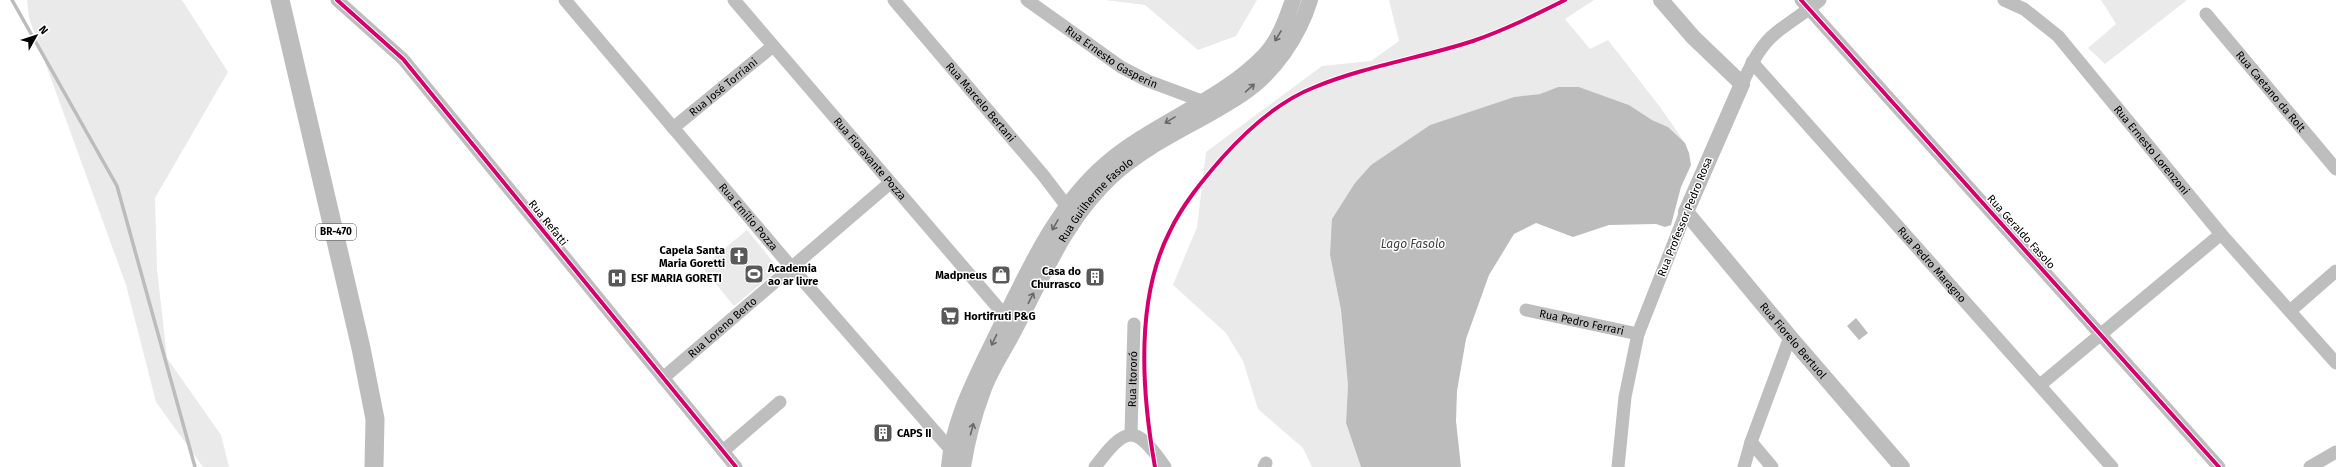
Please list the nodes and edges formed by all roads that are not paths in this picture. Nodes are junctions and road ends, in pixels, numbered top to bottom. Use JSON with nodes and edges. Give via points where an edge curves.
{"nodes":[{"id":1,"x":280,"y":0,"type":"edge"},
{"id":2,"x":336,"y":0,"type":"edge"},
{"id":3,"x":565,"y":0,"type":"edge"},
{"id":4,"x":734,"y":0,"type":"edge"},
{"id":5,"x":894,"y":0,"type":"edge"},
{"id":6,"x":1027,"y":0,"type":"edge"},
{"id":7,"x":1293,"y":0,"type":"edge"},
{"id":8,"x":1310,"y":0,"type":"edge"},
{"id":9,"x":1661,"y":0,"type":"edge"},
{"id":10,"x":1820,"y":0,"type":"edge"},
{"id":11,"x":2004,"y":0,"type":"edge"},
{"id":12,"x":1805,"y":5,"type":"edge"},
{"id":13,"x":2206,"y":14,"type":"dead end"},
{"id":14,"x":773,"y":46,"type":"junction"},
{"id":15,"x":1752,"y":62,"type":"junction"},
{"id":16,"x":1742,"y":84,"type":"junction"},
{"id":17,"x":1204,"y":100,"type":"junction"},
{"id":18,"x":1218,"y":108,"type":"junction"},
{"id":19,"x":673,"y":128,"type":"junction"},
{"id":20,"x":2336,"y":169,"type":"edge"},
{"id":21,"x":890,"y":183,"type":"junction"},
{"id":22,"x":1072,"y":212,"type":"junction"},
{"id":23,"x":1686,"y":212,"type":"junction"},
{"id":24,"x":2221,"y":234,"type":"junction"},
{"id":25,"x":792,"y":268,"type":"junction"},
{"id":26,"x":2336,"y":271,"type":"edge"},
{"id":27,"x":1526,"y":310,"type":"dead end"},
{"id":28,"x":2290,"y":311,"type":"junction"},
{"id":29,"x":1010,"y":323,"type":"junction"},
{"id":30,"x":1134,"y":324,"type":"dead end"},
{"id":31,"x":1638,"y":334,"type":"junction"},
{"id":32,"x":2100,"y":334,"type":"junction"},
{"id":33,"x":1790,"y":337,"type":"junction"},
{"id":34,"x":2336,"y":363,"type":"edge"},
{"id":35,"x":663,"y":378,"type":"junction"},
{"id":36,"x":2040,"y":385,"type":"junction"},
{"id":37,"x":780,"y":402,"type":"dead end"},
{"id":38,"x":1131,"y":434,"type":"junction"},
{"id":39,"x":1751,"y":442,"type":"junction"},
{"id":40,"x":951,"y":450,"type":"junction"},
{"id":41,"x":723,"y":451,"type":"junction"},
{"id":42,"x":2336,"y":452,"type":"edge"},
{"id":43,"x":1100,"y":465,"type":"edge"},
{"id":44,"x":374,"y":467,"type":"edge"},
{"id":45,"x":736,"y":467,"type":"edge"},
{"id":46,"x":949,"y":467,"type":"edge"},
{"id":47,"x":964,"y":467,"type":"edge"},
{"id":48,"x":1165,"y":467,"type":"edge"},
{"id":49,"x":1618,"y":467,"type":"edge"},
{"id":50,"x":1744,"y":467,"type":"edge"},
{"id":51,"x":1772,"y":467,"type":"edge"},
{"id":52,"x":1902,"y":467,"type":"edge"},
{"id":53,"x":2112,"y":467,"type":"edge"},
{"id":54,"x":2219,"y":467,"type":"edge"},
{"id":55,"x":2310,"y":467,"type":"edge"}],
"edges":[{"from":1,"to":44,"type":"highway","number":"BR-470","via":[[361,348],[375,418]]},
{"from":2,"to":35,"type":"street","name":"Rua Refatti","via":[[403,59]]},
{"from":3,"to":19,"type":"street","name":"Rua Emílio Pozza"},
{"from":4,"to":14,"type":"street","name":"Rua Fioravante Pozza"},
{"from":5,"to":22,"type":"street","name":"Rua Marcelo Bertani"},
{"from":6,"to":17,"type":"street","name":"Rua Ernesto Gasperin","via":[[1121,67],[1148,81]]},
{"from":7,"to":17,"type":"main road","name":"Rua Guilherme Fasolo","one_way":true,"via":[[1284,27],[1264,56],[1243,75]]},
{"from":18,"to":8,"type":"main road","name":"Rua Guilherme Fasolo","one_way":true,"via":[[1243,94],[1280,59],[1293,39]]},
{"from":9,"to":16,"type":"main road","via":[[1692,37]]},
{"from":10,"to":12,"type":"street","name":"Rua Professor Pedro Rosa"},
{"from":11,"to":24,"type":"street","name":"Rua Ernesto Lorenzoni","via":[[2024,8],[2058,36]]},
{"from":12,"to":15,"type":"street","name":"Rua Professor Pedro Rosa","via":[[1776,33]]},
{"from":12,"to":32,"type":"street","name":"Rua Geraldo Fasolo"},
{"from":13,"to":20,"type":"street","name":"Rua Caetano da Rolt"},
{"from":14,"to":19,"type":"street","name":"Rua José Torriani"},
{"from":14,"to":21,"type":"street","name":"Rua Fioravante Pozza"},
{"from":15,"to":16,"type":"street","name":"Rua Professor Pedro Rosa"},
{"from":15,"to":36,"type":"street","name":"Rua Pedro Maragno"},
{"from":16,"to":23,"type":"main road","name":"Rua Professor Pedro Rosa"},
{"from":17,"to":18,"type":"street","name":"Rua Ernesto Gasperin"},
{"from":17,"to":22,"type":"main road","name":"Rua Guilherme Fasolo","one_way":true,"via":[[1107,162],[1089,180]]},
{"from":18,"to":22,"type":"main road","name":"Rua Guilherme Fasolo","via":[[1143,152]]},
{"from":19,"to":25,"type":"street","name":"Rua Emílio Pozza"},
{"from":21,"to":25,"type":"street","name":"Rua Loreno Berto"},
{"from":21,"to":29,"type":"street","name":"Rua Fioravante Pozza"},
{"from":22,"to":29,"type":"main road","name":"Rua Guilherme Fasolo","via":[[1044,273]]},
{"from":23,"to":31,"type":"street","name":"Rua Professor Pedro Rosa"},
{"from":23,"to":33,"type":"main road","name":"Rua Fiorelo Bertuol"},
{"from":24,"to":28,"type":"street","name":"Rua Ernesto Lorenzoni"},
{"from":24,"to":32,"type":"street"},
{"from":25,"to":35,"type":"street","name":"Rua Loreno Berto"},
{"from":25,"to":40,"type":"street","name":"Rua Emílio Pozza"},
{"from":26,"to":28,"type":"street"},
{"from":27,"to":31,"type":"street","name":"Rua Pedro Ferrari"},
{"from":28,"to":34,"type":"street","name":"Rua Ernesto Lorenzoni"},
{"from":29,"to":40,"type":"main road","name":"Rua Guilherme Fasolo","one_way":true,"via":[[968,395]]},
{"from":47,"to":29,"type":"main road","name":"Rua Guilherme Fasolo","one_way":true,"via":[[965,453],[983,389]]},
{"from":30,"to":38,"type":"street","name":"Rua Itororó"},
{"from":31,"to":49,"type":"street","name":"Rua Professor Pedro Rosa","via":[[1625,396]]},
{"from":32,"to":36,"type":"street"},
{"from":32,"to":54,"type":"street","name":"Rua Geraldo Fasolo"},
{"from":33,"to":39,"type":"street"},
{"from":33,"to":52,"type":"main road","name":"Rua Fiorelo Bertuol"},
{"from":35,"to":41,"type":"street","name":"Rua Refatti"},
{"from":36,"to":53,"type":"street","name":"Rua Pedro Maragno"},
{"from":37,"to":41,"type":"street"},
{"from":38,"to":43,"type":"street","via":[[1118,439]]},
{"from":38,"to":48,"type":"street","via":[[1139,436],[1152,447]]},
{"from":39,"to":50,"type":"street"},
{"from":39,"to":51,"type":"street"},
{"from":40,"to":46,"type":"main road","name":"Rua Guilherme Fasolo"},
{"from":41,"to":45,"type":"street","name":"Rua Refatti"},
{"from":42,"to":55,"type":"street"}]}
